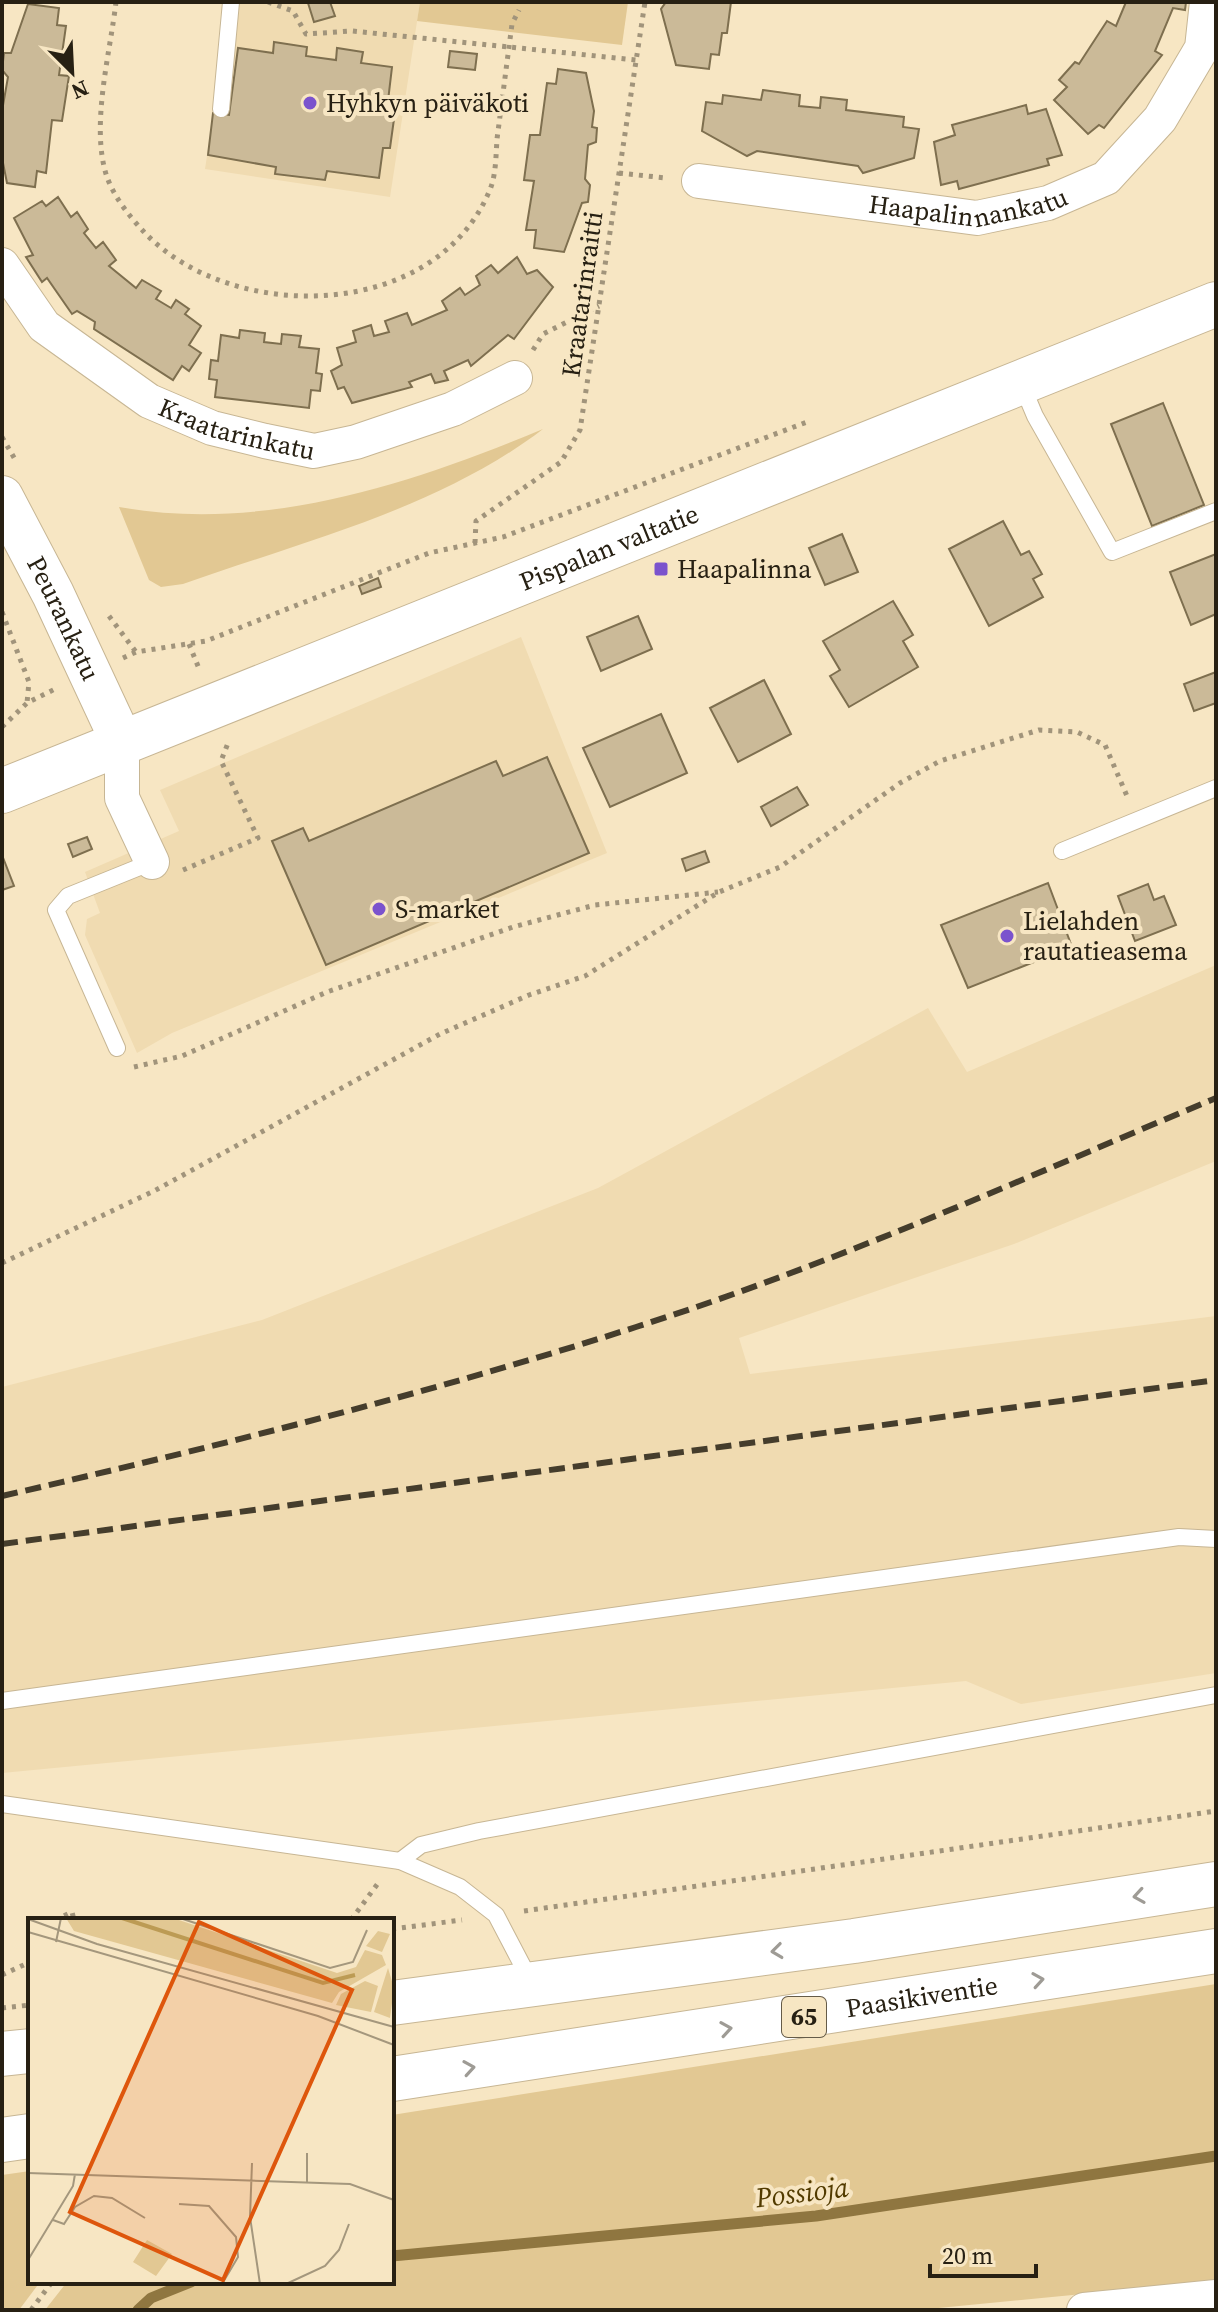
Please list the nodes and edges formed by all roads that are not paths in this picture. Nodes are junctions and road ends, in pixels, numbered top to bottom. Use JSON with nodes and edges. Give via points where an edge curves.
{"nodes":[{"id":1,"x":231,"y":2,"type":"edge"},
{"id":2,"x":1207,"y":2,"type":"edge"},
{"id":3,"x":221,"y":109,"type":"dead end"},
{"id":4,"x":699,"y":181,"type":"road end"},
{"id":5,"x":2,"y":265,"type":"edge"},
{"id":6,"x":1216,"y":304,"type":"edge"},
{"id":7,"x":515,"y":378,"type":"road end"},
{"id":8,"x":1021,"y":383,"type":"junction"},
{"id":9,"x":2,"y":497,"type":"edge"},
{"id":10,"x":1216,"y":511,"type":"edge"},
{"id":11,"x":122,"y":742,"type":"junction"},
{"id":12,"x":1216,"y":788,"type":"edge"},
{"id":13,"x":2,"y":791,"type":"edge"},
{"id":14,"x":1062,"y":851,"type":"dead end"},
{"id":15,"x":165,"y":868,"type":"joint"},
{"id":16,"x":117,"y":1048,"type":"road end"},
{"id":17,"x":1216,"y":1539,"type":"edge"},
{"id":18,"x":1216,"y":1695,"type":"edge"},
{"id":19,"x":2,"y":1701,"type":"edge"},
{"id":20,"x":2,"y":1804,"type":"edge"},
{"id":21,"x":400,"y":1861,"type":"junction"},
{"id":22,"x":1216,"y":1884,"type":"edge"},
{"id":23,"x":1216,"y":1951,"type":"edge"},
{"id":24,"x":531,"y":1983,"type":"junction"},
{"id":25,"x":394,"y":2003,"type":"edge"},
{"id":26,"x":28,"y":2051,"type":"edge"},
{"id":27,"x":2,"y":2054,"type":"edge"},
{"id":28,"x":394,"y":2079,"type":"edge"},
{"id":29,"x":28,"y":2136,"type":"edge"},
{"id":30,"x":2,"y":2140,"type":"edge"},
{"id":31,"x":1216,"y":2297,"type":"edge"},
{"id":32,"x":1084,"y":2310,"type":"edge"}],
"edges":[{"from":1,"to":3,"type":"lane"},
{"from":2,"to":4,"type":"street","name":"Haapalinnankatu","via":[[1202,48],[1160,119],[1106,178],[1048,203],[977,218]]},
{"from":5,"to":7,"type":"street","name":"Kraatarinkatu","via":[[44,326],[149,401],[212,428],[265,441],[314,451],[356,442],[453,409]]},
{"from":6,"to":8,"type":"main road","name":"Pispalan valtatie"},
{"from":8,"to":10,"type":"lane","via":[[1112,552]]},
{"from":8,"to":11,"type":"main road","name":"Pispalan valtatie"},
{"from":9,"to":11,"type":"street","name":"Peurankatu"},
{"from":11,"to":13,"type":"main road","name":"Pispalan valtatie"},
{"from":11,"to":15,"type":"street","via":[[122,798]]},
{"from":12,"to":14,"type":"lane"},
{"from":15,"to":16,"type":"lane","via":[[68,896],[56,910]]},
{"from":17,"to":19,"type":"lane","via":[[1179,1537]]},
{"from":18,"to":21,"type":"lane","via":[[479,1831],[421,1845]]},
{"from":20,"to":21,"type":"lane"},
{"from":21,"to":24,"type":"lane","via":[[460,1887],[496,1915]]},
{"from":22,"to":24,"type":"main road","one_way":true,"via":[[854,1941]]},
{"from":28,"to":23,"type":"main road","name":"Paasikiventie","number":"65","one_way":true},
{"from":24,"to":25,"type":"main road"},
{"from":26,"to":27,"type":"main road"},
{"from":29,"to":30,"type":"main road"},
{"from":31,"to":32,"type":"street"}]}
